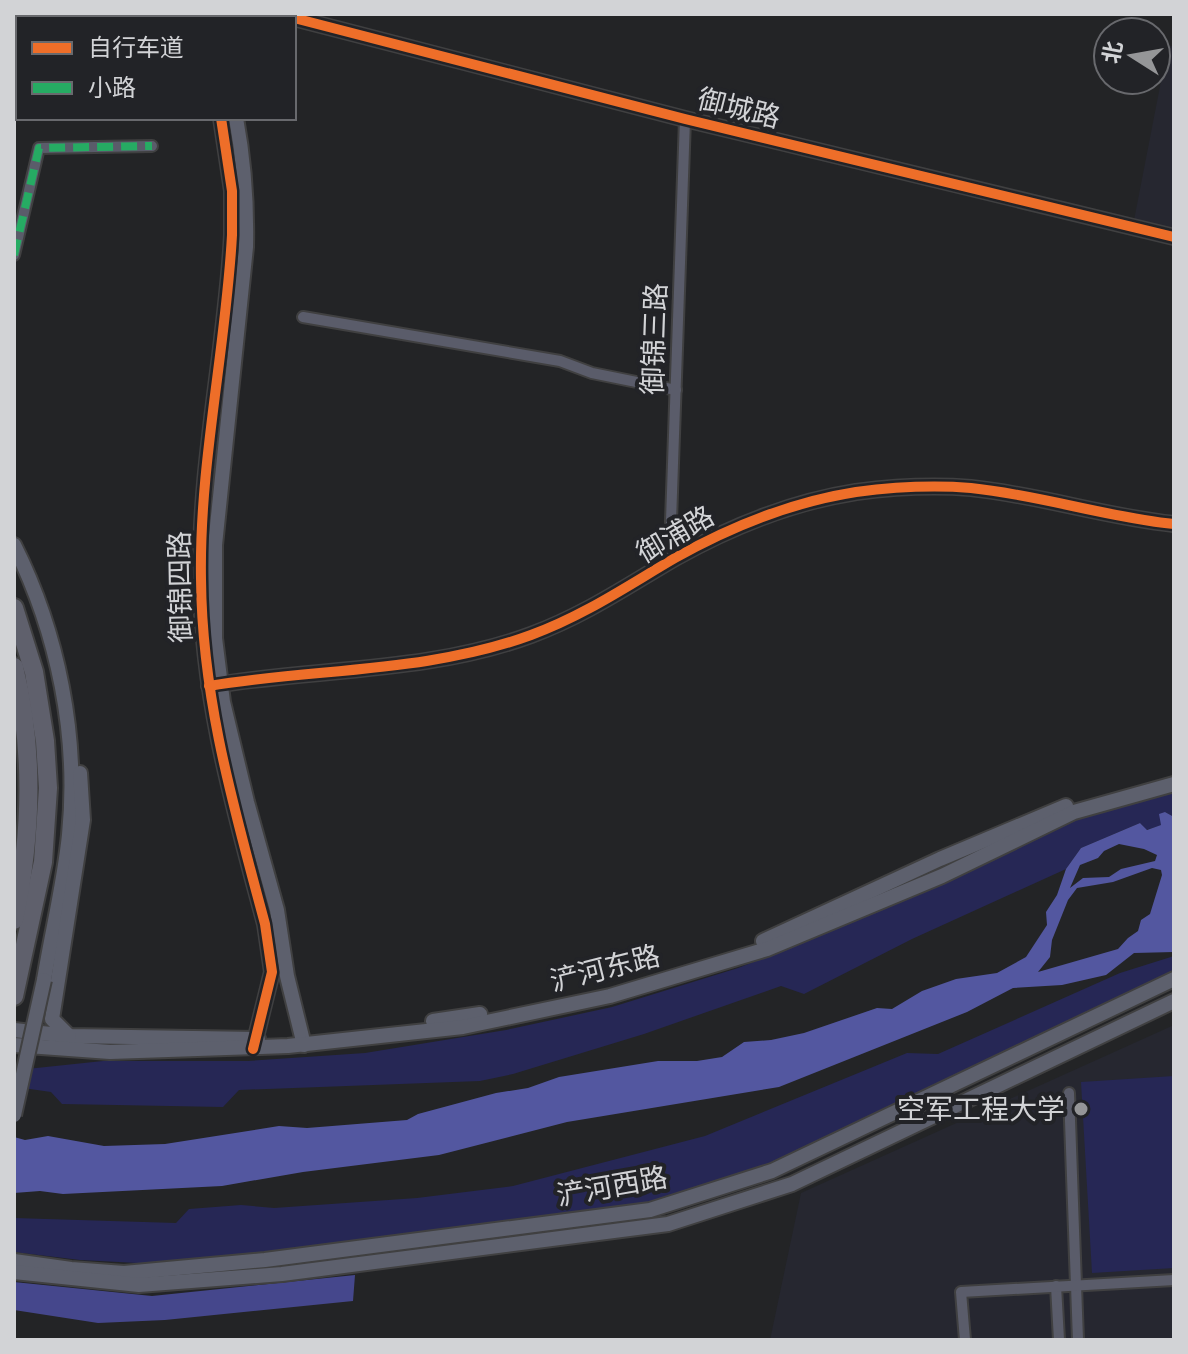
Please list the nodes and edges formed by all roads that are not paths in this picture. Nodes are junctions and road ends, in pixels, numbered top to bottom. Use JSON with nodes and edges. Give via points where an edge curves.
{"nodes":[{"id":1,"x":296,"y":19,"type":"edge"},
{"id":2,"x":685,"y":119,"type":"junction"},
{"id":3,"x":221,"y":120,"type":"edge"},
{"id":4,"x":236,"y":120,"type":"edge"},
{"id":5,"x":152,"y":146,"type":"dead end"},
{"id":6,"x":1174,"y":237,"type":"edge"},
{"id":7,"x":14,"y":255,"type":"edge"},
{"id":8,"x":303,"y":317,"type":"dead end"},
{"id":9,"x":676,"y":390,"type":"junction"},
{"id":10,"x":1174,"y":524,"type":"edge"},
{"id":11,"x":14,"y":545,"type":"edge"},
{"id":12,"x":673,"y":560,"type":"junction"},
{"id":13,"x":14,"y":608,"type":"edge"},
{"id":14,"x":14,"y":667,"type":"edge"},
{"id":15,"x":214,"y":685,"type":"junction"},
{"id":16,"x":66,"y":722,"type":"junction"},
{"id":17,"x":1174,"y":776,"type":"edge"},
{"id":18,"x":1174,"y":784,"type":"edge"},
{"id":19,"x":14,"y":920,"type":"edge"},
{"id":20,"x":1174,"y":979,"type":"edge"},
{"id":21,"x":15,"y":992,"type":"edge"},
{"id":22,"x":1174,"y":1001,"type":"edge"},
{"id":23,"x":14,"y":1030,"type":"edge"},
{"id":24,"x":69,"y":1036,"type":"junction"},
{"id":25,"x":303,"y":1041,"type":"junction"},
{"id":26,"x":254,"y":1044,"type":"junction"},
{"id":27,"x":14,"y":1045,"type":"edge"},
{"id":28,"x":1069,"y":1093,"type":"dead end"},
{"id":29,"x":14,"y":1115,"type":"edge"},
{"id":30,"x":14,"y":1261,"type":"edge"},
{"id":31,"x":14,"y":1272,"type":"edge"},
{"id":32,"x":1174,"y":1280,"type":"edge"},
{"id":33,"x":1076,"y":1285,"type":"junction"},
{"id":34,"x":1056,"y":1286,"type":"junction"},
{"id":35,"x":965,"y":1340,"type":"edge"},
{"id":36,"x":1059,"y":1340,"type":"edge"},
{"id":37,"x":1078,"y":1340,"type":"edge"}],
"edges":[{"from":1,"to":2,"type":"main road","name":"御城路"},
{"from":2,"to":6,"type":"main road","name":"御城路"},
{"from":2,"to":9,"type":"street","name":"御锦三路"},
{"from":3,"to":15,"type":"main road","name":"御锦四路","via":[[232,191],[232,235],[201,540],[201,610]]},
{"from":4,"to":15,"type":"main road","name":"御锦四路","via":[[247,202],[246,247],[215,545]]},
{"from":5,"to":7,"type":"street","via":[[39,148]]},
{"from":8,"to":9,"type":"street","via":[[560,361]]},
{"from":9,"to":12,"type":"street","name":"御锦三路"},
{"from":10,"to":12,"type":"main road","name":"御浦路","via":[[982,490],[896,488],[783,510]]},
{"from":11,"to":16,"type":"main road","via":[[56,657]]},
{"from":12,"to":15,"type":"main road","name":"御浦路","via":[[591,609],[504,644],[414,662]]},
{"from":13,"to":21,"type":"highway","via":[[34,672],[48,788],[43,862]]},
{"from":14,"to":19,"type":"highway","via":[[30,794]]},
{"from":15,"to":25,"type":"main road","name":"御锦四路","via":[[277,910]]},
{"from":15,"to":26,"type":"main road","name":"御锦四路","via":[[222,757],[271,959]]},
{"from":16,"to":24,"type":"main road","via":[[78,751],[83,820],[52,1019]]},
{"from":16,"to":29,"type":"main road","bridge":true,"via":[[71,785],[60,902]]},
{"from":17,"to":25,"type":"main road","name":"浐河东路","via":[[1074,803],[765,940],[611,987]]},
{"from":18,"to":25,"type":"main road","name":"浐河东路","via":[[1074,812],[942,876],[753,954],[610,996],[463,1027]]},
{"from":20,"to":30,"type":"main road","name":"浐河西路","via":[[772,1171],[650,1210],[124,1273]]},
{"from":22,"to":31,"type":"main road","name":"浐河西路","via":[[792,1184],[668,1224],[282,1274],[139,1285]]},
{"from":23,"to":24,"type":"main road","name":"浐河东路"},
{"from":24,"to":26,"type":"main road","name":"浐河东路"},
{"from":25,"to":26,"type":"main road","name":"浐河东路"},
{"from":26,"to":27,"type":"main road","name":"浐河东路","via":[[110,1052]]},
{"from":28,"to":33,"type":"street"},
{"from":32,"to":33,"type":"street"},
{"from":33,"to":34,"type":"street"},
{"from":33,"to":37,"type":"street"},
{"from":34,"to":35,"type":"street","via":[[961,1292]]},
{"from":34,"to":36,"type":"street"}]}
